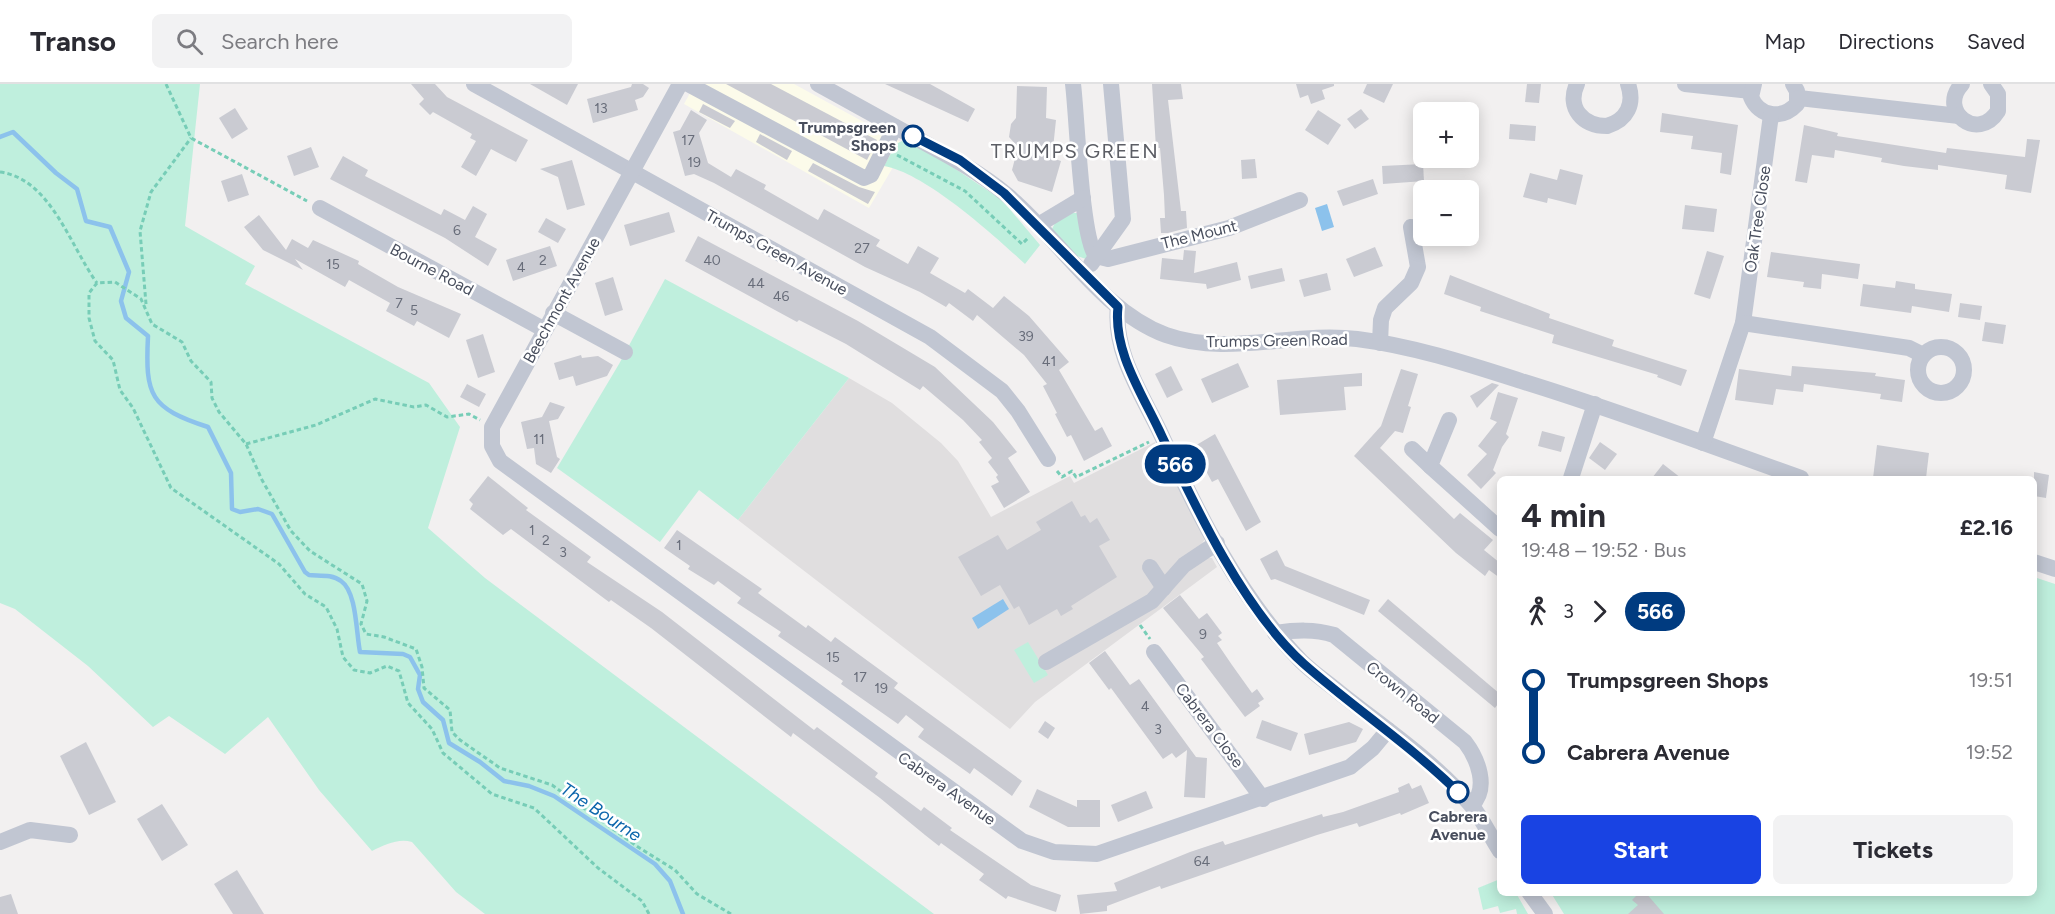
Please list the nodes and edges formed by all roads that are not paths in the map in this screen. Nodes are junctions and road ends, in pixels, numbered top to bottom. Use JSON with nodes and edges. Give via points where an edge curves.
{"nodes":[{"id":1,"x":474,"y":84,"type":"edge"},
{"id":2,"x":680,"y":84,"type":"edge"},
{"id":3,"x":688,"y":84,"type":"edge"},
{"id":4,"x":818,"y":84,"type":"edge"},
{"id":5,"x":1072,"y":84,"type":"edge"},
{"id":6,"x":1111,"y":84,"type":"edge"},
{"id":7,"x":1576,"y":84,"type":"edge"},
{"id":8,"x":1628,"y":84,"type":"edge"},
{"id":9,"x":1685,"y":84,"type":"edge"},
{"id":10,"x":1962,"y":84,"type":"edge"},
{"id":11,"x":1991,"y":84,"type":"edge"},
{"id":12,"x":836,"y":88,"type":"edge"},
{"id":13,"x":1753,"y":88,"type":"edge"},
{"id":14,"x":1796,"y":91,"type":"edge"},
{"id":15,"x":1771,"y":115,"type":"junction"},
{"id":16,"x":1959,"y":116,"type":"junction"},
{"id":17,"x":896,"y":127,"type":"junction"},
{"id":18,"x":633,"y":170,"type":"junction"},
{"id":19,"x":1083,"y":198,"type":"junction"},
{"id":20,"x":1300,"y":200,"type":"dead end"},
{"id":21,"x":320,"y":208,"type":"road end"},
{"id":22,"x":1039,"y":226,"type":"junction"},
{"id":23,"x":1411,"y":227,"type":"dead end"},
{"id":24,"x":1096,"y":256,"type":"junction"},
{"id":25,"x":1084,"y":274,"type":"junction"},
{"id":26,"x":1118,"y":307,"type":"junction"},
{"id":27,"x":553,"y":313,"type":"junction"},
{"id":28,"x":1743,"y":323,"type":"junction"},
{"id":29,"x":545,"y":330,"type":"junction"},
{"id":30,"x":1380,"y":343,"type":"junction"},
{"id":31,"x":625,"y":352,"type":"dead end"},
{"id":32,"x":1923,"y":355,"type":"dead end"},
{"id":33,"x":1595,"y":404,"type":"junction"},
{"id":34,"x":1449,"y":420,"type":"dead end"},
{"id":35,"x":1703,"y":443,"type":"junction"},
{"id":36,"x":1412,"y":449,"type":"dead end"},
{"id":37,"x":1048,"y":459,"type":"road end"},
{"id":38,"x":1430,"y":466,"type":"junction"},
{"id":39,"x":1572,"y":476,"type":"edge"},
{"id":40,"x":1795,"y":476,"type":"edge"},
{"id":41,"x":551,"y":501,"type":"joint"},
{"id":42,"x":1497,"y":526,"type":"edge"},
{"id":43,"x":1217,"y":543,"type":"junction"},
{"id":44,"x":2037,"y":563,"type":"edge"},
{"id":45,"x":1150,"y":567,"type":"dead end"},
{"id":46,"x":2055,"y":569,"type":"edge"},
{"id":47,"x":1164,"y":588,"type":"junction"},
{"id":48,"x":1275,"y":633,"type":"junction"},
{"id":49,"x":1154,"y":652,"type":"road end"},
{"id":50,"x":1046,"y":662,"type":"dead end"},
{"id":51,"x":1388,"y":730,"type":"junction"},
{"id":52,"x":1263,"y":799,"type":"junction"},
{"id":53,"x":1472,"y":805,"type":"junction"},
{"id":54,"x":70,"y":835,"type":"dead end"},
{"id":55,"x":0,"y":842,"type":"edge"},
{"id":56,"x":1497,"y":846,"type":"edge"},
{"id":57,"x":1532,"y":896,"type":"edge"},
{"id":58,"x":1545,"y":914,"type":"edge"}],
"edges":[{"from":1,"to":18,"type":"street","name":"Trumps Green Avenue"},
{"from":2,"to":18,"type":"street","name":"Beechmont Avenue"},
{"from":3,"to":17,"type":"street","via":[[860,177],[871,175]]},
{"from":4,"to":12,"type":"street","name":"Trumps Green Road"},
{"from":5,"to":19,"type":"street"},
{"from":6,"to":24,"type":"street","via":[[1124,212],[1121,224]]},
{"from":7,"to":8,"type":"street","via":[[1573,100],[1581,117],[1588,123],[1607,126],[1625,116],[1630,105]]},
{"from":9,"to":13,"type":"street"},
{"from":10,"to":16,"type":"street","via":[[1954,99]]},
{"from":11,"to":16,"type":"street","via":[[2000,104],[1991,120],[1974,125]]},
{"from":12,"to":17,"type":"street","name":"Trumps Green Road"},
{"from":13,"to":15,"type":"street","via":[[1756,107]]},
{"from":14,"to":15,"type":"street","via":[[1797,104],[1789,111]]},
{"from":14,"to":16,"type":"street"},
{"from":15,"to":28,"type":"street","name":"Oak Tree Close"},
{"from":17,"to":22,"type":"street","name":"Trumps Green Road","via":[[960,160]]},
{"from":18,"to":27,"type":"street","name":"Beechmont Avenue"},
{"from":18,"to":37,"type":"street","name":"Trumps Green Avenue","via":[[930,337],[1002,392]]},
{"from":19,"to":22,"type":"street"},
{"from":19,"to":24,"type":"street"},
{"from":20,"to":24,"type":"street","name":"The Mount","via":[[1229,228],[1108,259]]},
{"from":21,"to":29,"type":"street","name":"Bourne Road"},
{"from":22,"to":25,"type":"street","name":"Trumps Green Road"},
{"from":23,"to":30,"type":"street","via":[[1418,267],[1411,283],[1385,308]]},
{"from":24,"to":25,"type":"street"},
{"from":25,"to":26,"type":"street","name":"Trumps Green Road"},
{"from":26,"to":30,"type":"street","name":"Trumps Green Road","via":[[1168,336],[1212,344],[1334,337]]},
{"from":26,"to":43,"type":"street","via":[[1116,321],[1123,353],[1189,494]]},
{"from":27,"to":29,"type":"street","name":"Beechmont Avenue"},
{"from":27,"to":31,"type":"street"},
{"from":28,"to":32,"type":"street","via":[[1909,348]]},
{"from":28,"to":35,"type":"street","name":"Oak Tree Close"},
{"from":29,"to":41,"type":"street","name":"Beechmont Avenue","via":[[492,427],[492,446],[500,461]]},
{"from":30,"to":33,"type":"street","name":"Trumps Green Road","via":[[1452,359]]},
{"from":33,"to":35,"type":"street","name":"Trumps Green Road"},
{"from":33,"to":39,"type":"street"},
{"from":34,"to":38,"type":"street"},
{"from":35,"to":40,"type":"street","name":"Trumps Green Road"},
{"from":36,"to":38,"type":"street"},
{"from":38,"to":42,"type":"street"},
{"from":41,"to":52,"type":"street","name":"Cabrera Avenue","via":[[901,755],[1022,841],[1038,848],[1076,855],[1097,854]]},
{"from":43,"to":47,"type":"street","via":[[1184,565]]},
{"from":43,"to":48,"type":"street"},
{"from":44,"to":46,"type":"street"},
{"from":45,"to":47,"type":"street"},
{"from":47,"to":50,"type":"street","via":[[1132,614]]},
{"from":48,"to":51,"type":"street","via":[[1304,663]]},
{"from":48,"to":53,"type":"street","name":"Crown Road","via":[[1310,630],[1334,635],[1465,742],[1480,775],[1477,800]]},
{"from":49,"to":52,"type":"street","name":"Cabrera Close"},
{"from":51,"to":52,"type":"street","name":"Cabrera Avenue","via":[[1350,767]]},
{"from":51,"to":53,"type":"street"},
{"from":53,"to":56,"type":"street"},
{"from":54,"to":55,"type":"street","via":[[48,827]]},
{"from":57,"to":58,"type":"street"}]}
